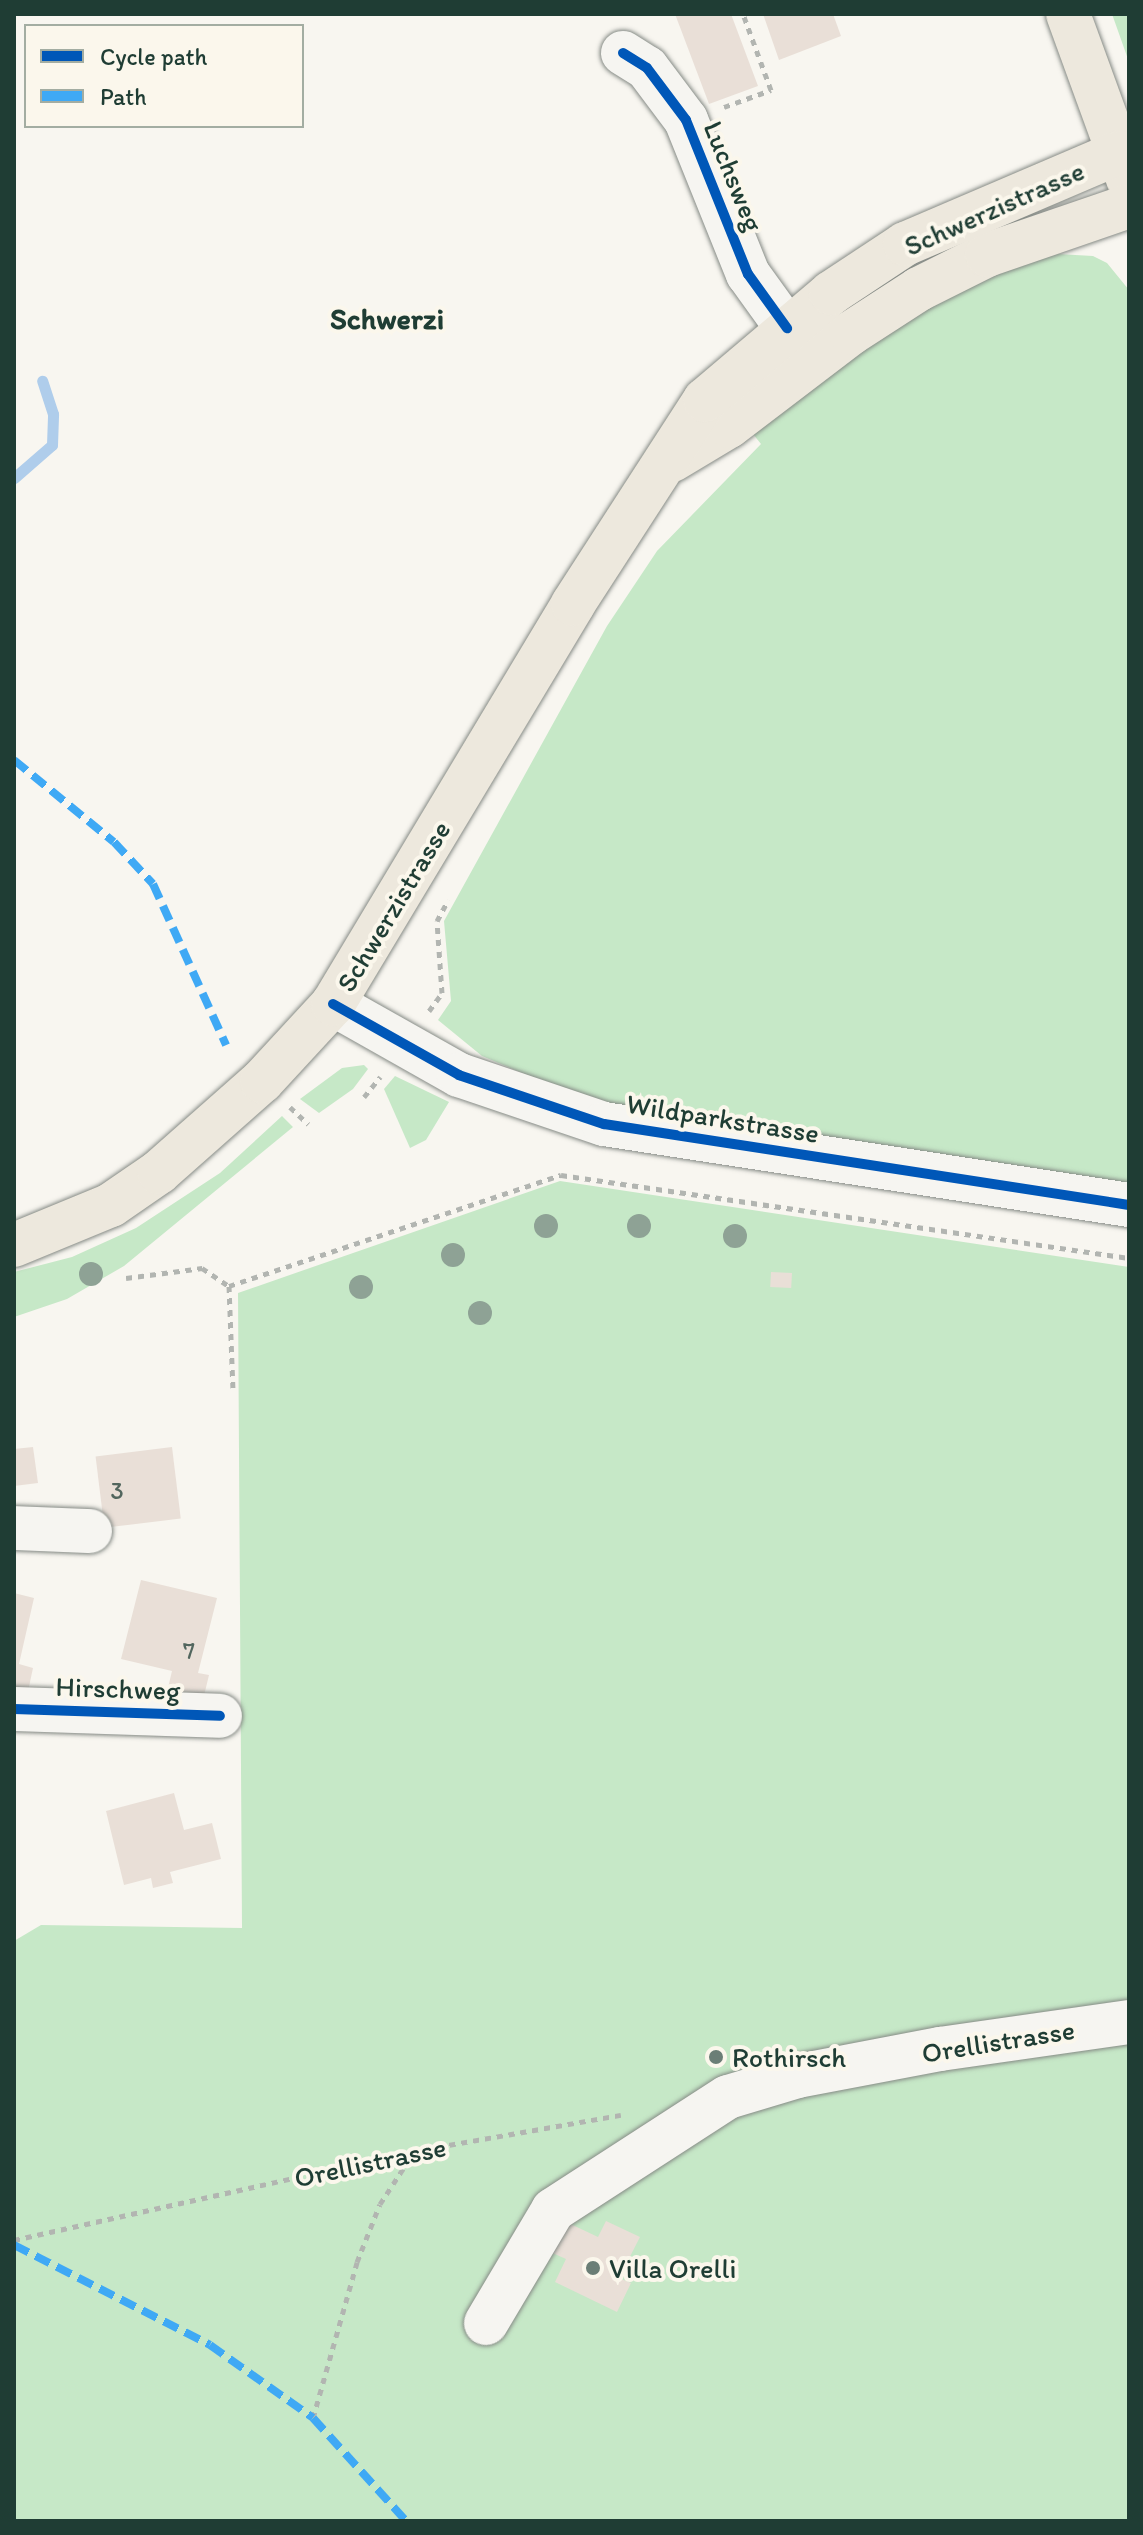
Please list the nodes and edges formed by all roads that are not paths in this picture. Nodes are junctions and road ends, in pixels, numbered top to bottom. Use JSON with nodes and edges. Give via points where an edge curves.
{"nodes":[{"id":1,"x":1068,"y":14,"type":"edge"},
{"id":2,"x":623,"y":53,"type":"dead end"},
{"id":3,"x":1124,"y":167,"type":"edge"},
{"id":4,"x":1129,"y":206,"type":"edge"},
{"id":5,"x":787,"y":328,"type":"junction"},
{"id":6,"x":814,"y":361,"type":"junction"},
{"id":7,"x":667,"y":463,"type":"junction"},
{"id":8,"x":333,"y":1004,"type":"junction"},
{"id":9,"x":1129,"y":1205,"type":"edge"},
{"id":10,"x":14,"y":1245,"type":"edge"},
{"id":11,"x":14,"y":1528,"type":"edge"},
{"id":12,"x":90,"y":1531,"type":"dead end"},
{"id":13,"x":14,"y":1709,"type":"edge"},
{"id":14,"x":220,"y":1716,"type":"dead end"},
{"id":15,"x":1129,"y":2022,"type":"edge"},
{"id":16,"x":486,"y":2323,"type":"dead end"}],
"edges":[{"from":1,"to":3,"type":"main road"},
{"from":2,"to":5,"type":"street","name":"Luchsweg","via":[[647,68],[686,120],[748,274]]},
{"from":3,"to":5,"type":"main road","name":"Schwerzistrasse","via":[[905,244]]},
{"from":4,"to":6,"type":"main road","name":"Schwerzistrasse","via":[[974,262],[919,289]]},
{"from":5,"to":6,"type":"main road"},
{"from":5,"to":7,"type":"main road","name":"Schwerzistrasse","via":[[705,400]]},
{"from":6,"to":7,"type":"main road","name":"Schwerzistrasse","via":[[729,426]]},
{"from":7,"to":8,"type":"main road","name":"Schwerzistrasse","via":[[573,604]]},
{"from":8,"to":9,"type":"street","name":"Wildparkstrasse","via":[[459,1075],[604,1124]]},
{"from":8,"to":10,"type":"main road","name":"Schwerzistrasse","via":[[262,1081],[159,1172],[111,1205]]},
{"from":11,"to":12,"type":"street"},
{"from":13,"to":14,"type":"street","name":"Hirschweg"},
{"from":15,"to":16,"type":"street","name":"Orellistrasse","via":[[1038,2031],[798,2076],[728,2097],[553,2210]]}]}
